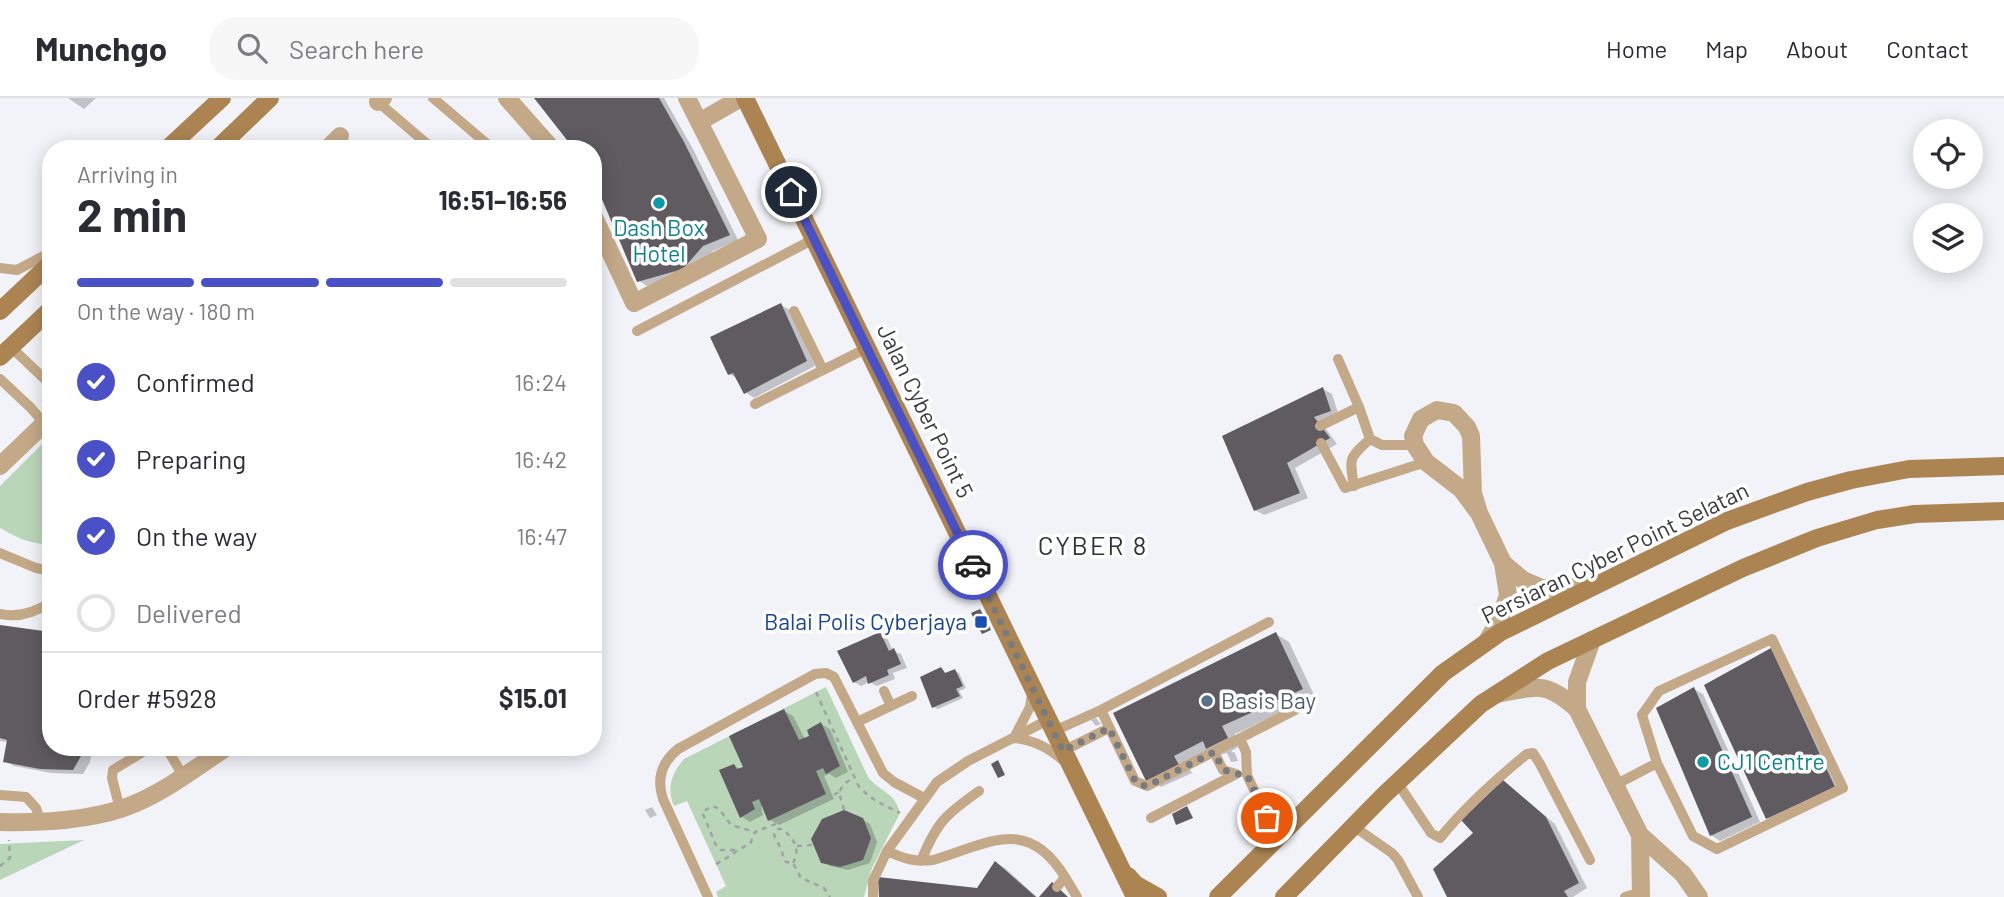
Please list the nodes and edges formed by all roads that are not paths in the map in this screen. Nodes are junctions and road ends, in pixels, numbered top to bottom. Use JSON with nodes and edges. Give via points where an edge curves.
{"nodes":[{"id":1,"x":222,"y":98,"type":"edge"},
{"id":2,"x":270,"y":98,"type":"edge"},
{"id":3,"x":433,"y":98,"type":"edge"},
{"id":4,"x":507,"y":98,"type":"edge"},
{"id":5,"x":687,"y":98,"type":"edge"},
{"id":6,"x":743,"y":98,"type":"edge"},
{"id":7,"x":381,"y":100,"type":"edge"},
{"id":8,"x":699,"y":122,"type":"junction"},
{"id":9,"x":177,"y":140,"type":"edge"},
{"id":10,"x":226,"y":140,"type":"edge"},
{"id":11,"x":423,"y":140,"type":"edge"},
{"id":12,"x":482,"y":140,"type":"edge"},
{"id":13,"x":544,"y":140,"type":"edge"},
{"id":14,"x":602,"y":234,"type":"edge"},
{"id":15,"x":814,"y":239,"type":"junction"},
{"id":16,"x":42,"y":257,"type":"edge"},
{"id":17,"x":0,"y":268,"type":"edge"},
{"id":18,"x":42,"y":271,"type":"edge"},
{"id":19,"x":0,"y":311,"type":"edge"},
{"id":20,"x":794,"y":311,"type":"dead end"},
{"id":21,"x":42,"y":317,"type":"edge"},
{"id":22,"x":636,"y":331,"type":"dead end"},
{"id":23,"x":867,"y":348,"type":"junction"},
{"id":24,"x":4,"y":349,"type":"edge"},
{"id":25,"x":1338,"y":359,"type":"dead end"},
{"id":26,"x":823,"y":370,"type":"junction"},
{"id":27,"x":42,"y":378,"type":"edge"},
{"id":28,"x":0,"y":379,"type":"edge"},
{"id":29,"x":755,"y":404,"type":"dead end"},
{"id":30,"x":1359,"y":407,"type":"junction"},
{"id":31,"x":42,"y":416,"type":"edge"},
{"id":32,"x":42,"y":426,"type":"edge"},
{"id":33,"x":1320,"y":426,"type":"dead end"},
{"id":34,"x":1370,"y":439,"type":"junction"},
{"id":35,"x":1321,"y":443,"type":"dead end"},
{"id":36,"x":1415,"y":445,"type":"junction"},
{"id":37,"x":1426,"y":461,"type":"junction"},
{"id":38,"x":0,"y":466,"type":"edge"},
{"id":39,"x":2004,"y":466,"type":"edge"},
{"id":40,"x":1354,"y":486,"type":"junction"},
{"id":41,"x":2004,"y":511,"type":"edge"},
{"id":42,"x":1479,"y":513,"type":"junction"},
{"id":43,"x":0,"y":553,"type":"edge"},
{"id":44,"x":1503,"y":563,"type":"junction"},
{"id":45,"x":42,"y":569,"type":"edge"},
{"id":46,"x":1595,"y":585,"type":"junction"},
{"id":47,"x":42,"y":606,"type":"edge"},
{"id":48,"x":0,"y":614,"type":"edge"},
{"id":49,"x":1269,"y":622,"type":"dead end"},
{"id":50,"x":1487,"y":640,"type":"junction"},
{"id":51,"x":1592,"y":640,"type":"junction"},
{"id":52,"x":1031,"y":684,"type":"junction"},
{"id":53,"x":884,"y":691,"type":"dead end"},
{"id":54,"x":1494,"y":695,"type":"junction"},
{"id":55,"x":912,"y":696,"type":"dead end"},
{"id":56,"x":891,"y":706,"type":"junction"},
{"id":57,"x":1577,"y":709,"type":"junction"},
{"id":58,"x":1101,"y":710,"type":"junction"},
{"id":59,"x":1295,"y":710,"type":"dead end"},
{"id":60,"x":857,"y":722,"type":"junction"},
{"id":61,"x":1051,"y":726,"type":"junction"},
{"id":62,"x":1109,"y":728,"type":"junction"},
{"id":63,"x":1014,"y":738,"type":"junction"},
{"id":64,"x":1240,"y":738,"type":"junction"},
{"id":65,"x":1063,"y":751,"type":"junction"},
{"id":66,"x":1214,"y":752,"type":"junction"},
{"id":67,"x":136,"y":756,"type":"edge"},
{"id":68,"x":171,"y":756,"type":"edge"},
{"id":69,"x":213,"y":756,"type":"edge"},
{"id":70,"x":1657,"y":763,"type":"junction"},
{"id":71,"x":1072,"y":768,"type":"junction"},
{"id":72,"x":1236,"y":774,"type":"junction"},
{"id":73,"x":1247,"y":775,"type":"junction"},
{"id":74,"x":183,"y":776,"type":"junction"},
{"id":75,"x":1397,"y":782,"type":"junction"},
{"id":76,"x":1615,"y":785,"type":"junction"},
{"id":77,"x":979,"y":791,"type":"dead end"},
{"id":78,"x":0,"y":795,"type":"edge"},
{"id":79,"x":924,"y":798,"type":"junction"},
{"id":80,"x":120,"y":809,"type":"junction"},
{"id":81,"x":1151,"y":818,"type":"dead end"},
{"id":82,"x":4,"y":822,"type":"edge"},
{"id":83,"x":41,"y":822,"type":"junction"},
{"id":84,"x":1353,"y":826,"type":"junction"},
{"id":85,"x":1640,"y":835,"type":"junction"},
{"id":86,"x":1277,"y":839,"type":"junction"},
{"id":87,"x":887,"y":850,"type":"junction"},
{"id":88,"x":1590,"y":860,"type":"dead end"},
{"id":89,"x":921,"y":861,"type":"junction"},
{"id":90,"x":1119,"y":865,"type":"junction"},
{"id":91,"x":1065,"y":877,"type":"junction"},
{"id":92,"x":1057,"y":887,"type":"dead end"},
{"id":93,"x":1223,"y":892,"type":"edge"},
{"id":94,"x":1636,"y":895,"type":"edge"},
{"id":95,"x":708,"y":897,"type":"edge"},
{"id":96,"x":873,"y":897,"type":"edge"},
{"id":97,"x":1077,"y":897,"type":"edge"},
{"id":98,"x":1130,"y":897,"type":"edge"},
{"id":99,"x":1135,"y":897,"type":"edge"},
{"id":100,"x":1158,"y":897,"type":"edge"},
{"id":101,"x":1206,"y":897,"type":"edge"},
{"id":102,"x":1284,"y":897,"type":"edge"},
{"id":103,"x":1418,"y":897,"type":"edge"},
{"id":104,"x":1699,"y":897,"type":"edge"}],
"edges":[{"from":1,"to":9,"type":"main road"},
{"from":2,"to":10,"type":"main road"},
{"from":3,"to":12,"type":"lane"},
{"from":4,"to":13,"type":"street"},
{"from":5,"to":8,"type":"street"},
{"from":6,"to":8,"type":"street"},
{"from":6,"to":15,"type":"main road","name":"Jalan Cyber Point 5"},
{"from":7,"to":11,"type":"lane"},
{"from":8,"to":14,"type":"street","via":[[758,239],[634,303]]},
{"from":15,"to":22,"type":"lane"},
{"from":15,"to":23,"type":"main road","name":"Jalan Cyber Point 5"},
{"from":16,"to":17,"type":"lane","via":[[17,270]]},
{"from":18,"to":19,"type":"main road"},
{"from":20,"to":26,"type":"lane"},
{"from":21,"to":24,"type":"main road"},
{"from":23,"to":26,"type":"lane"},
{"from":23,"to":52,"type":"main road","name":"Jalan Cyber Point 5"},
{"from":24,"to":27,"type":"lane"},
{"from":25,"to":30,"type":"lane"},
{"from":26,"to":29,"type":"lane"},
{"from":28,"to":31,"type":"lane"},
{"from":30,"to":33,"type":"lane"},
{"from":30,"to":34,"type":"lane"},
{"from":32,"to":38,"type":"street"},
{"from":34,"to":36,"type":"lane","via":[[1382,445]]},
{"from":34,"to":40,"type":"lane","via":[[1350,463]]},
{"from":35,"to":40,"type":"lane","via":[[1345,488]]},
{"from":36,"to":37,"type":"street"},
{"from":36,"to":42,"type":"street","via":[[1413,436],[1422,419],[1437,410],[1454,413],[1467,426]]},
{"from":37,"to":40,"type":"lane"},
{"from":37,"to":42,"type":"street","via":[[1461,489]]},
{"from":39,"to":46,"type":"main road","name":"Persiaran Cyber Point Selatan","via":[[1909,469],[1807,492],[1727,521]]},
{"from":41,"to":51,"type":"main road","via":[[1915,514],[1817,538]]},
{"from":42,"to":44,"type":"street"},
{"from":43,"to":45,"type":"lane"},
{"from":44,"to":46,"type":"street","via":[[1523,580],[1544,589]]},
{"from":44,"to":50,"type":"street","via":[[1508,595]]},
{"from":46,"to":50,"type":"main road","name":"Persiaran Cyber Point Selatan"},
{"from":47,"to":48,"type":"lane","via":[[25,614]]},
{"from":49,"to":58,"type":"lane"},
{"from":50,"to":86,"type":"main road","name":"Persiaran Cyber Point Selatan","via":[[1443,673]]},
{"from":51,"to":54,"type":"main road"},
{"from":51,"to":57,"type":"street","via":[[1577,682]]},
{"from":52,"to":61,"type":"main road","name":"Jalan Cyber Point 5"},
{"from":52,"to":63,"type":"lane","via":[[1031,707]]},
{"from":53,"to":56,"type":"lane"},
{"from":54,"to":57,"type":"street","via":[[1541,686]]},
{"from":54,"to":75,"type":"main road"},
{"from":55,"to":56,"type":"lane"},
{"from":56,"to":60,"type":"lane"},
{"from":57,"to":76,"type":"street"},
{"from":58,"to":61,"type":"lane"},
{"from":58,"to":62,"type":"lane"},
{"from":59,"to":64,"type":"lane"},
{"from":60,"to":79,"type":"lane","via":[[883,773]]},
{"from":60,"to":95,"type":"lane","via":[[834,677],[815,674],[670,756],[662,767],[660,789]]},
{"from":61,"to":63,"type":"lane"},
{"from":61,"to":65,"type":"main road","name":"Jalan Cyber Point 5"},
{"from":62,"to":65,"type":"lane"},
{"from":62,"to":66,"type":"lane","via":[[1140,785],[1147,786]]},
{"from":63,"to":71,"type":"lane","via":[[1047,747]]},
{"from":63,"to":79,"type":"lane","via":[[955,769]]},
{"from":64,"to":66,"type":"lane"},
{"from":64,"to":73,"type":"lane"},
{"from":65,"to":71,"type":"main road","name":"Jalan Cyber Point 5"},
{"from":66,"to":72,"type":"lane","via":[[1223,770]]},
{"from":67,"to":80,"type":"lane","via":[[113,770]]},
{"from":68,"to":74,"type":"lane"},
{"from":69,"to":74,"type":"street"},
{"from":70,"to":70,"type":"lane","via":[[1642,715],[1659,691],[1772,639],[1843,788],[1717,849],[1693,835]]},
{"from":70,"to":76,"type":"lane"},
{"from":71,"to":90,"type":"main road","name":"Jalan Cyber Point 5"},
{"from":72,"to":73,"type":"lane"},
{"from":72,"to":81,"type":"lane"},
{"from":73,"to":86,"type":"lane"},
{"from":74,"to":80,"type":"street"},
{"from":75,"to":84,"type":"main road"},
{"from":75,"to":88,"type":"lane","via":[[1431,833],[1440,838],[1499,777],[1533,753]]},
{"from":76,"to":85,"type":"street"},
{"from":77,"to":89,"type":"lane","via":[[939,824]]},
{"from":78,"to":83,"type":"lane","via":[[26,797]]},
{"from":79,"to":87,"type":"lane"},
{"from":80,"to":83,"type":"street"},
{"from":82,"to":83,"type":"street"},
{"from":84,"to":102,"type":"main road"},
{"from":84,"to":103,"type":"lane","via":[[1392,853]]},
{"from":85,"to":94,"type":"street"},
{"from":85,"to":104,"type":"street","via":[[1683,874]]},
{"from":86,"to":93,"type":"main road","name":"Persiaran Cyber Point Selatan"},
{"from":87,"to":89,"type":"lane"},
{"from":87,"to":96,"type":"lane","via":[[873,881]]},
{"from":89,"to":91,"type":"lane","via":[[1018,838],[1046,852]]},
{"from":90,"to":98,"type":"main road"},
{"from":90,"to":99,"type":"main road","name":"Jalan Cyber Point 5"},
{"from":90,"to":100,"type":"main road","via":[[1135,884]]},
{"from":91,"to":92,"type":"lane"},
{"from":91,"to":97,"type":"lane"},
{"from":93,"to":101,"type":"main road","name":"Persiaran Cyber Point Selatan"}]}
